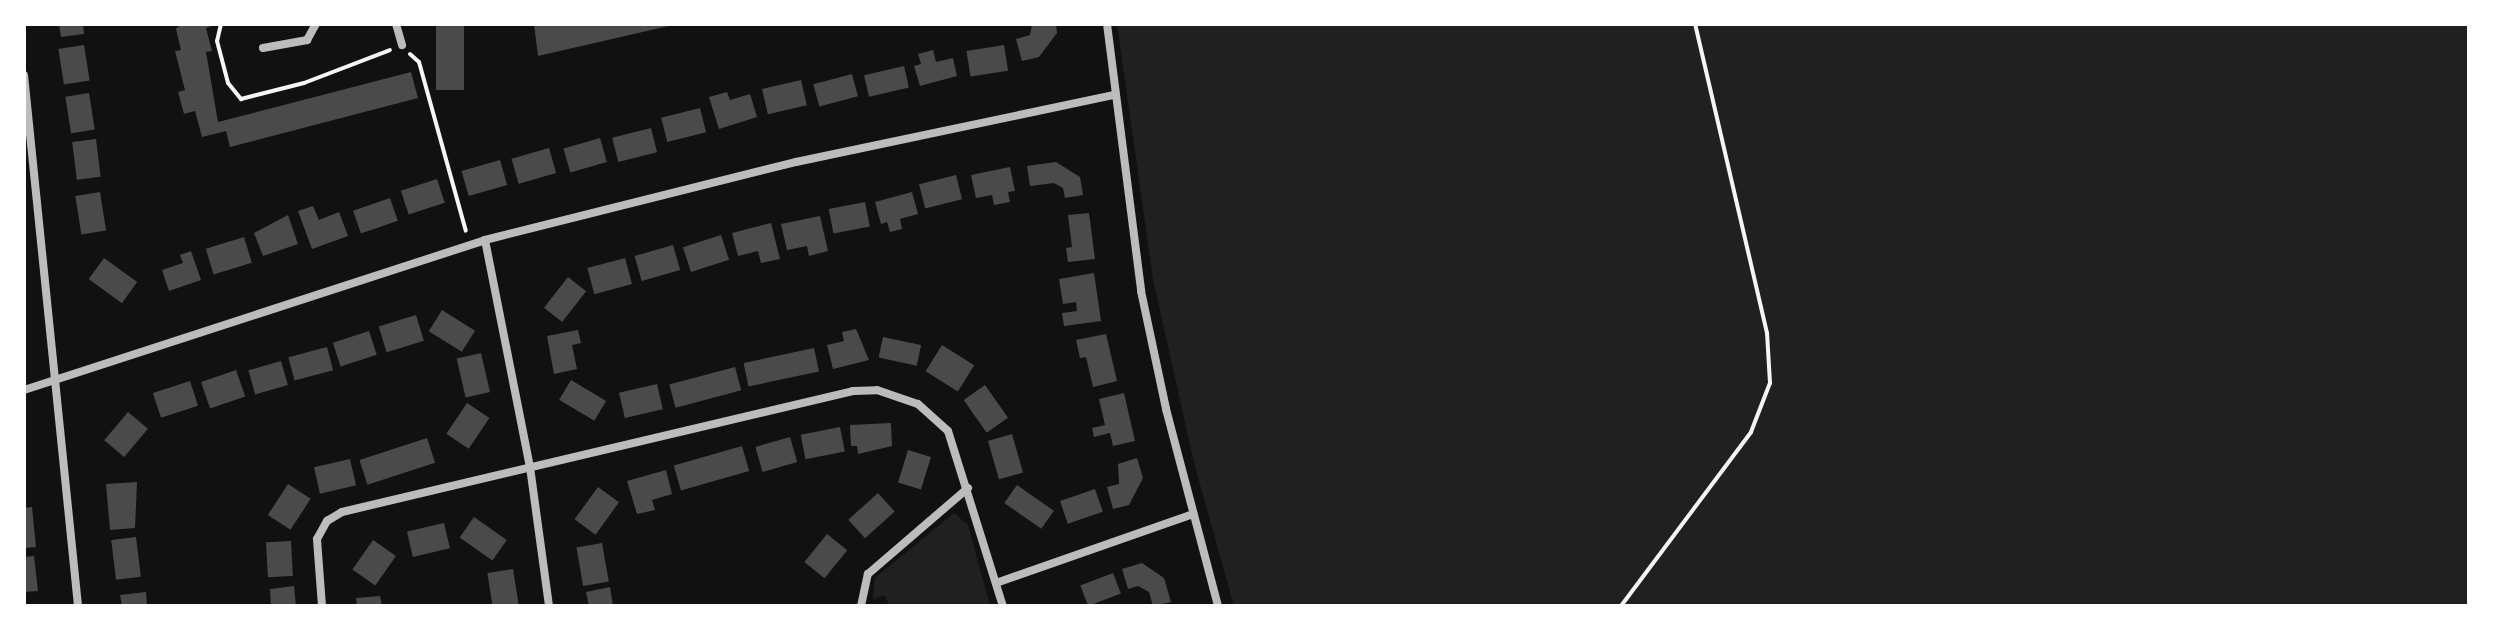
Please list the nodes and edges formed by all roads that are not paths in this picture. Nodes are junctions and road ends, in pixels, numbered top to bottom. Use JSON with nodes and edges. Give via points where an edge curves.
{"nodes":[{"id":1,"x":316,"y":24,"type":"edge"},
{"id":2,"x":396,"y":24,"type":"edge"},
{"id":3,"x":1107,"y":24,"type":"edge"},
{"id":4,"x":402,"y":45,"type":"road end"},
{"id":5,"x":263,"y":48,"type":"dead end"},
{"id":6,"x":24,"y":75,"type":"edge"},
{"id":7,"x":1113,"y":95,"type":"junction"},
{"id":8,"x":485,"y":240,"type":"junction"},
{"id":9,"x":54,"y":377,"type":"junction"},
{"id":10,"x":24,"y":390,"type":"edge"},
{"id":11,"x":530,"y":467,"type":"junction"},
{"id":12,"x":968,"y":488,"type":"junction"},
{"id":13,"x":1193,"y":514,"type":"junction"},
{"id":14,"x":996,"y":583,"type":"junction"},
{"id":15,"x":78,"y":606,"type":"edge"},
{"id":16,"x":322,"y":606,"type":"edge"},
{"id":17,"x":549,"y":606,"type":"edge"},
{"id":18,"x":861,"y":606,"type":"edge"},
{"id":19,"x":1003,"y":606,"type":"edge"},
{"id":20,"x":1218,"y":606,"type":"edge"}],
"edges":[{"from":1,"to":5,"type":"street","via":[[307,40]]},
{"from":2,"to":4,"type":"street"},
{"from":3,"to":7,"type":"street"},
{"from":6,"to":9,"type":"street"},
{"from":7,"to":8,"type":"street","via":[[796,162]]},
{"from":7,"to":13,"type":"street","via":[[1141,291]]},
{"from":8,"to":9,"type":"street"},
{"from":8,"to":11,"type":"street"},
{"from":9,"to":10,"type":"street"},
{"from":9,"to":15,"type":"street"},
{"from":11,"to":12,"type":"street","via":[[853,391],[877,390],[934,415],[958,450]]},
{"from":11,"to":16,"type":"street","via":[[342,512],[327,521],[317,539]]},
{"from":11,"to":17,"type":"street"},
{"from":12,"to":14,"type":"street"},
{"from":12,"to":18,"type":"street","via":[[868,574]]},
{"from":13,"to":14,"type":"street"},
{"from":13,"to":20,"type":"street"},
{"from":14,"to":19,"type":"street"}]}
